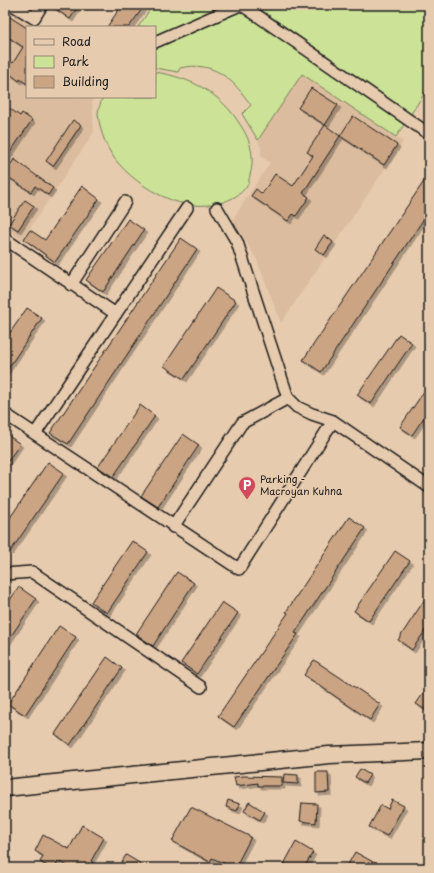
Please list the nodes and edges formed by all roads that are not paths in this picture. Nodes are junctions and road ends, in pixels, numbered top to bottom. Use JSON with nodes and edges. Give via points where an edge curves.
{"nodes":[{"id":1,"x":13,"y":5,"type":"edge"},
{"id":2,"x":42,"y":5,"type":"edge"},
{"id":3,"x":241,"y":5,"type":"edge"},
{"id":4,"x":156,"y":42,"type":"edge"},
{"id":5,"x":429,"y":134,"type":"edge"},
{"id":6,"x":125,"y":202,"type":"dead end"},
{"id":7,"x":187,"y":208,"type":"dead end"},
{"id":8,"x":217,"y":208,"type":"dead end"},
{"id":9,"x":5,"y":239,"type":"edge"},
{"id":10,"x":71,"y":285,"type":"junction"},
{"id":11,"x":116,"y":314,"type":"junction"},
{"id":12,"x":288,"y":398,"type":"junction"},
{"id":13,"x":5,"y":414,"type":"edge"},
{"id":14,"x":333,"y":421,"type":"junction"},
{"id":15,"x":34,"y":434,"type":"junction"},
{"id":16,"x":429,"y":487,"type":"edge"},
{"id":17,"x":173,"y":527,"type":"junction"},
{"id":18,"x":5,"y":574,"type":"edge"},
{"id":19,"x":201,"y":687,"type":"dead end"},
{"id":20,"x":429,"y":744,"type":"edge"},
{"id":21,"x":429,"y":751,"type":"edge"},
{"id":22,"x":5,"y":777,"type":"edge"},
{"id":23,"x":5,"y":788,"type":"edge"}],
"edges":[{"from":1,"to":2,"type":"street","via":[[34,18]]},
{"from":3,"to":4,"type":"street"},
{"from":3,"to":5,"type":"street"},
{"from":6,"to":10,"type":"street"},
{"from":7,"to":11,"type":"street"},
{"from":8,"to":12,"type":"street","via":[[237,242]]},
{"from":9,"to":10,"type":"street"},
{"from":10,"to":11,"type":"street"},
{"from":11,"to":15,"type":"street"},
{"from":12,"to":14,"type":"street","via":[[312,414]]},
{"from":12,"to":17,"type":"street","via":[[242,423]]},
{"from":13,"to":15,"type":"street"},
{"from":14,"to":16,"type":"street"},
{"from":14,"to":17,"type":"street","via":[[239,569]]},
{"from":15,"to":17,"type":"street"},
{"from":18,"to":19,"type":"street","via":[[32,572]]},
{"from":20,"to":22,"type":"main road","via":[[326,747],[123,768]]},
{"from":21,"to":23,"type":"main road","via":[[330,754]]}]}
